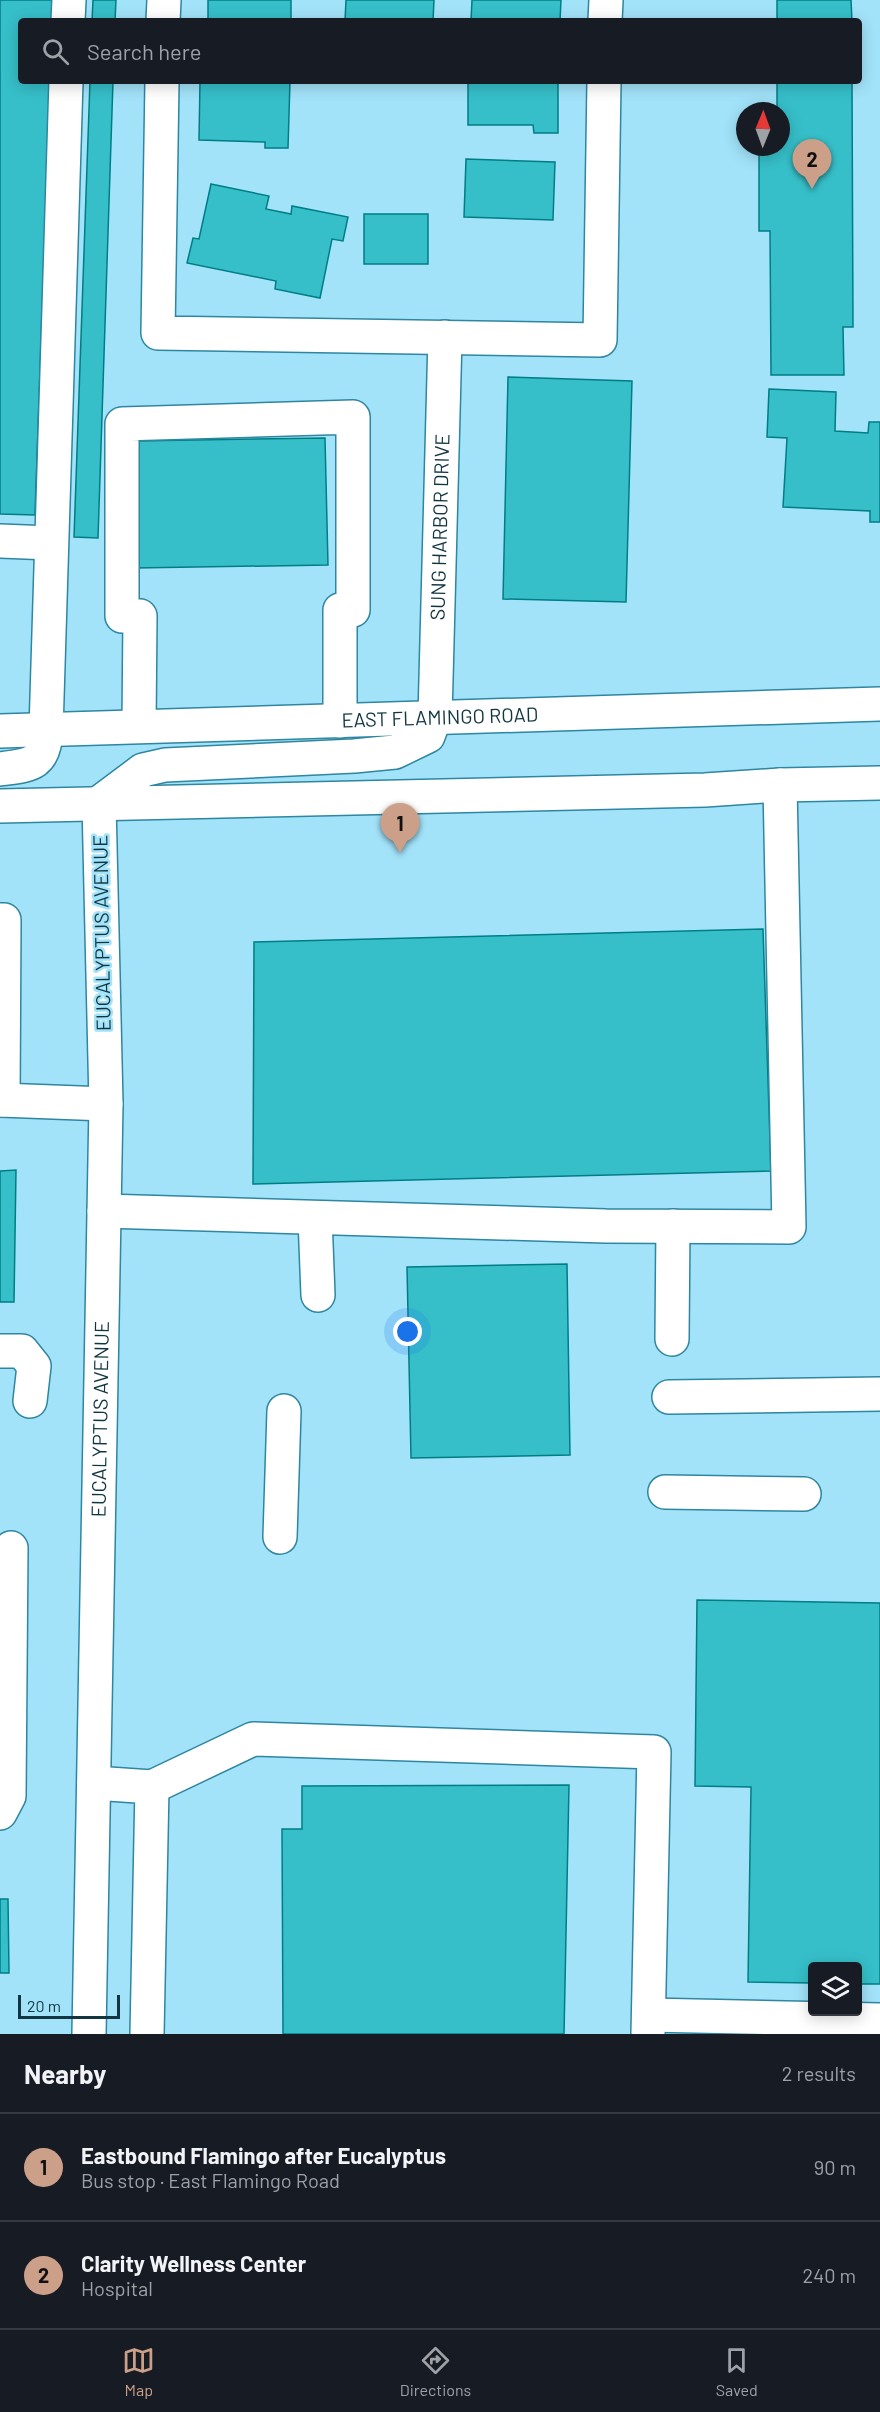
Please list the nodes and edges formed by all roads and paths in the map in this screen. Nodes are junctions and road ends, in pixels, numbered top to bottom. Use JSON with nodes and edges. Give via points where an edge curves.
{"nodes":[{"id":1,"x":69,"y":0,"type":"edge"},
{"id":2,"x":164,"y":0,"type":"edge"},
{"id":3,"x":606,"y":0,"type":"edge"},
{"id":4,"x":68,"y":18,"type":"edge"},
{"id":5,"x":164,"y":18,"type":"edge"},
{"id":6,"x":605,"y":18,"type":"edge"},
{"id":7,"x":66,"y":84,"type":"edge"},
{"id":8,"x":162,"y":84,"type":"edge"},
{"id":9,"x":604,"y":84,"type":"edge"},
{"id":10,"x":445,"y":337,"type":"junction"},
{"id":11,"x":0,"y":541,"type":"edge"},
{"id":12,"x":51,"y":543,"type":"junction"},
{"id":13,"x":880,"y":704,"type":"edge"},
{"id":14,"x":435,"y":717,"type":"junction"},
{"id":15,"x":340,"y":722,"type":"junction"},
{"id":16,"x":139,"y":726,"type":"junction"},
{"id":17,"x":46,"y":730,"type":"junction"},
{"id":18,"x":0,"y":731,"type":"edge"},
{"id":19,"x":0,"y":770,"type":"edge"},
{"id":20,"x":880,"y":783,"type":"edge"},
{"id":21,"x":780,"y":785,"type":"junction"},
{"id":22,"x":99,"y":803,"type":"junction"},
{"id":23,"x":0,"y":806,"type":"edge"},
{"id":24,"x":0,"y":920,"type":"edge"},
{"id":25,"x":2,"y":1100,"type":"edge"},
{"id":26,"x":106,"y":1104,"type":"junction"},
{"id":27,"x":104,"y":1211,"type":"junction"},
{"id":28,"x":315,"y":1218,"type":"junction"},
{"id":29,"x":673,"y":1226,"type":"junction"},
{"id":30,"x":318,"y":1295,"type":"dead end"},
{"id":31,"x":672,"y":1340,"type":"dead end"},
{"id":32,"x":0,"y":1351,"type":"edge"},
{"id":33,"x":880,"y":1395,"type":"edge"},
{"id":34,"x":669,"y":1397,"type":"dead end"},
{"id":35,"x":30,"y":1401,"type":"dead end"},
{"id":36,"x":284,"y":1411,"type":"dead end"},
{"id":37,"x":665,"y":1492,"type":"dead end"},
{"id":38,"x":804,"y":1494,"type":"dead end"},
{"id":39,"x":280,"y":1537,"type":"dead end"},
{"id":40,"x":10,"y":1548,"type":"dead end"},
{"id":41,"x":94,"y":1783,"type":"junction"},
{"id":42,"x":152,"y":1787,"type":"junction"},
{"id":43,"x":0,"y":1813,"type":"edge"},
{"id":44,"x":880,"y":2020,"type":"edge"},
{"id":45,"x":649,"y":2024,"type":"edge"},
{"id":46,"x":89,"y":2034,"type":"edge"},
{"id":47,"x":147,"y":2034,"type":"edge"}],
"edges":[{"from":1,"to":4,"type":"street"},
{"from":2,"to":5,"type":"street"},
{"from":3,"to":6,"type":"street"},
{"from":7,"to":12,"type":"street"},
{"from":8,"to":10,"type":"street","via":[[158,333]]},
{"from":9,"to":10,"type":"street","via":[[600,340]]},
{"from":10,"to":14,"type":"street","name":"SUNG HARBOR DRIVE"},
{"from":11,"to":12,"type":"street"},
{"from":12,"to":17,"type":"street"},
{"from":13,"to":14,"type":"street","name":"EAST FLAMINGO ROAD"},
{"from":14,"to":15,"type":"street","name":"EAST FLAMINGO ROAD"},
{"from":14,"to":22,"type":"street","via":[[428,736],[395,752],[165,765],[143,770]]},
{"from":15,"to":16,"type":"street","name":"EAST FLAMINGO ROAD"},
{"from":15,"to":16,"type":"street","via":[[340,610],[353,610],[352,417],[122,424],[122,616],[140,616]]},
{"from":16,"to":17,"type":"street","name":"EAST FLAMINGO ROAD"},
{"from":17,"to":18,"type":"street","name":"EAST FLAMINGO ROAD"},
{"from":17,"to":19,"type":"street","via":[[40,758],[22,767]]},
{"from":20,"to":21,"type":"street"},
{"from":21,"to":22,"type":"street","via":[[705,790]]},
{"from":21,"to":29,"type":"street","via":[[789,1227]]},
{"from":22,"to":23,"type":"street"},
{"from":22,"to":26,"type":"street","name":"EUCALYPTUS AVENUE"},
{"from":24,"to":25,"type":"street","via":[[4,920]]},
{"from":25,"to":26,"type":"street"},
{"from":26,"to":27,"type":"street","name":"EUCALYPTUS AVENUE"},
{"from":27,"to":28,"type":"street"},
{"from":27,"to":41,"type":"street","name":"EUCALYPTUS AVENUE"},
{"from":28,"to":29,"type":"street"},
{"from":28,"to":30,"type":"street"},
{"from":29,"to":31,"type":"street"},
{"from":32,"to":35,"type":"street","via":[[22,1351],[34,1366]]},
{"from":33,"to":34,"type":"street"},
{"from":36,"to":39,"type":"street"},
{"from":37,"to":38,"type":"street"},
{"from":40,"to":43,"type":"street","via":[[9,1796]]},
{"from":41,"to":42,"type":"street"},
{"from":41,"to":46,"type":"street","name":"EUCALYPTUS AVENUE"},
{"from":42,"to":45,"type":"street","via":[[253,1739],[654,1752]]},
{"from":42,"to":47,"type":"street"},
{"from":44,"to":45,"type":"street"}]}
